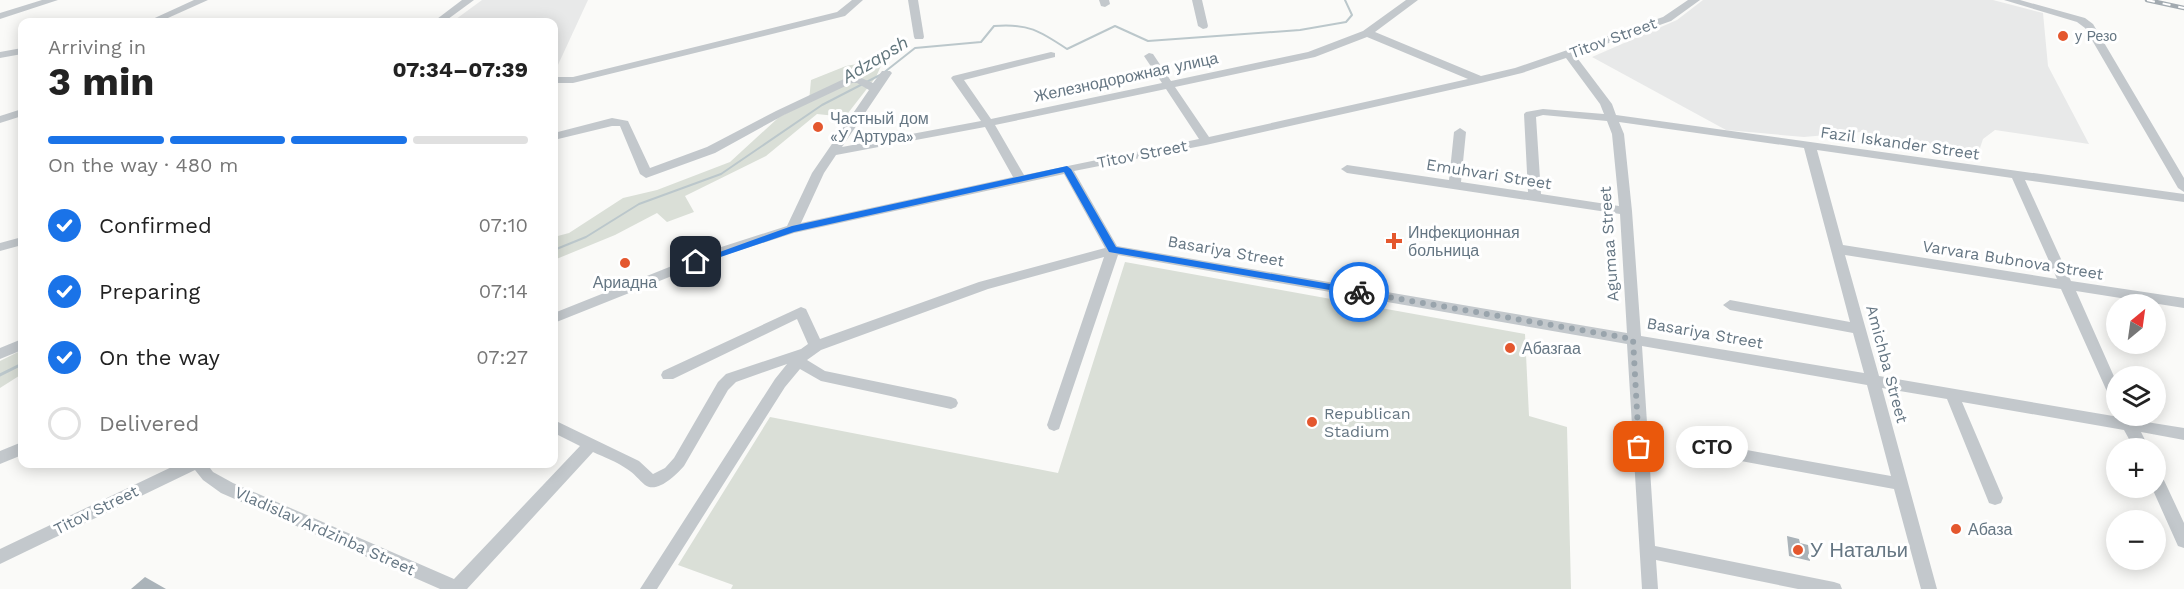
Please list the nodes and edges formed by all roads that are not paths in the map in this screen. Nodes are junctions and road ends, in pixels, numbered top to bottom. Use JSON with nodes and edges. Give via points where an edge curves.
{"nodes":[{"id":1,"x":53,"y":0,"type":"edge"},
{"id":2,"x":203,"y":0,"type":"edge"},
{"id":3,"x":468,"y":0,"type":"edge"},
{"id":4,"x":858,"y":0,"type":"edge"},
{"id":5,"x":914,"y":0,"type":"edge"},
{"id":6,"x":1197,"y":0,"type":"edge"},
{"id":7,"x":1413,"y":0,"type":"edge"},
{"id":8,"x":1695,"y":0,"type":"edge"},
{"id":9,"x":2009,"y":0,"type":"edge"},
{"id":10,"x":0,"y":16,"type":"edge"},
{"id":11,"x":160,"y":18,"type":"edge"},
{"id":12,"x":443,"y":18,"type":"edge"},
{"id":13,"x":1203,"y":26,"type":"dead end"},
{"id":14,"x":1367,"y":33,"type":"junction"},
{"id":15,"x":918,"y":37,"type":"dead end"},
{"id":16,"x":18,"y":52,"type":"edge"},
{"id":17,"x":1569,"y":54,"type":"junction"},
{"id":18,"x":0,"y":55,"type":"edge"},
{"id":19,"x":1051,"y":55,"type":"dead end"},
{"id":20,"x":1149,"y":56,"type":"dead end"},
{"id":21,"x":886,"y":73,"type":"dead end"},
{"id":22,"x":558,"y":80,"type":"edge"},
{"id":23,"x":1481,"y":80,"type":"junction"},
{"id":24,"x":868,"y":85,"type":"junction"},
{"id":25,"x":1170,"y":86,"type":"junction"},
{"id":26,"x":18,"y":113,"type":"edge"},
{"id":27,"x":1613,"y":118,"type":"junction"},
{"id":28,"x":0,"y":120,"type":"edge"},
{"id":29,"x":988,"y":123,"type":"junction"},
{"id":30,"x":1460,"y":132,"type":"dead end"},
{"id":31,"x":558,"y":135,"type":"edge"},
{"id":32,"x":1206,"y":141,"type":"junction"},
{"id":33,"x":1810,"y":148,"type":"junction"},
{"id":34,"x":834,"y":152,"type":"junction"},
{"id":35,"x":1067,"y":169,"type":"junction"},
{"id":36,"x":1347,"y":169,"type":"dead end"},
{"id":37,"x":2017,"y":175,"type":"junction"},
{"id":38,"x":1020,"y":179,"type":"junction"},
{"id":39,"x":1455,"y":186,"type":"junction"},
{"id":40,"x":2184,"y":189,"type":"edge"},
{"id":41,"x":1535,"y":198,"type":"junction"},
{"id":42,"x":2184,"y":198,"type":"edge"},
{"id":43,"x":1626,"y":211,"type":"junction"},
{"id":44,"x":792,"y":229,"type":"junction"},
{"id":45,"x":18,"y":242,"type":"edge"},
{"id":46,"x":0,"y":247,"type":"edge"},
{"id":47,"x":1837,"y":249,"type":"junction"},
{"id":48,"x":1113,"y":250,"type":"junction"},
{"id":49,"x":2065,"y":285,"type":"junction"},
{"id":50,"x":2184,"y":303,"type":"edge"},
{"id":51,"x":1730,"y":305,"type":"dead end"},
{"id":52,"x":558,"y":316,"type":"edge"},
{"id":53,"x":1859,"y":328,"type":"junction"},
{"id":54,"x":1633,"y":339,"type":"junction"},
{"id":55,"x":18,"y":346,"type":"edge"},
{"id":56,"x":806,"y":353,"type":"junction"},
{"id":57,"x":0,"y":354,"type":"edge"},
{"id":58,"x":2106,"y":374,"type":"edge"},
{"id":59,"x":668,"y":375,"type":"dead end"},
{"id":60,"x":1873,"y":380,"type":"junction"},
{"id":61,"x":1952,"y":394,"type":"junction"},
{"id":62,"x":951,"y":403,"type":"dead end"},
{"id":63,"x":2106,"y":417,"type":"edge"},
{"id":64,"x":1054,"y":424,"type":"dead end"},
{"id":65,"x":2151,"y":426,"type":"edge"},
{"id":66,"x":558,"y":428,"type":"edge"},
{"id":67,"x":2184,"y":434,"type":"edge"},
{"id":68,"x":591,"y":444,"type":"junction"},
{"id":69,"x":18,"y":450,"type":"edge"},
{"id":70,"x":1730,"y":453,"type":"dead end"},
{"id":71,"x":0,"y":458,"type":"edge"},
{"id":72,"x":184,"y":468,"type":"edge"},
{"id":73,"x":202,"y":468,"type":"edge"},
{"id":74,"x":1900,"y":484,"type":"junction"},
{"id":75,"x":1995,"y":498,"type":"dead end"},
{"id":76,"x":2164,"y":498,"type":"edge"},
{"id":77,"x":2184,"y":541,"type":"edge"},
{"id":78,"x":1647,"y":551,"type":"junction"},
{"id":79,"x":0,"y":557,"type":"edge"},
{"id":80,"x":457,"y":589,"type":"edge"},
{"id":81,"x":648,"y":589,"type":"edge"},
{"id":82,"x":1650,"y":589,"type":"edge"},
{"id":83,"x":1834,"y":589,"type":"edge"},
{"id":84,"x":1929,"y":589,"type":"edge"}],
"edges":[{"from":1,"to":10,"type":"street"},
{"from":2,"to":11,"type":"street"},
{"from":3,"to":12,"type":"street"},
{"from":4,"to":22,"type":"street","via":[[841,14],[573,80]]},
{"from":5,"to":15,"type":"street"},
{"from":6,"to":13,"type":"street"},
{"from":7,"to":14,"type":"street","name":"Железнодорожная улица"},
{"from":8,"to":17,"type":"street","name":"Titov Street","via":[[1667,19]]},
{"from":9,"to":40,"type":"street","via":[[2081,20],[2089,26]]},
{"from":14,"to":23,"type":"street"},
{"from":14,"to":25,"type":"street","name":"Железнодорожная улица","via":[[1311,55]]},
{"from":16,"to":18,"type":"street"},
{"from":17,"to":23,"type":"street","name":"Titov Street"},
{"from":17,"to":27,"type":"street","name":"Agumaa Street"},
{"from":19,"to":29,"type":"street","via":[[957,78]]},
{"from":20,"to":25,"type":"street"},
{"from":21,"to":24,"type":"street"},
{"from":23,"to":32,"type":"street","name":"Titov Street"},
{"from":24,"to":31,"type":"street","via":[[850,80],[711,150],[645,174],[624,123],[612,122]]},
{"from":24,"to":34,"type":"street"},
{"from":25,"to":29,"type":"street","name":"Железнодорожная улица"},
{"from":25,"to":32,"type":"street"},
{"from":26,"to":28,"type":"street"},
{"from":27,"to":33,"type":"street","name":"Fazil Iskander Street"},
{"from":27,"to":41,"type":"street","name":"Fazil Iskander Street","via":[[1530,114]]},
{"from":27,"to":43,"type":"street","name":"Agumaa Street"},
{"from":29,"to":34,"type":"street","name":"Железнодорожная улица"},
{"from":29,"to":38,"type":"street"},
{"from":30,"to":39,"type":"street"},
{"from":32,"to":35,"type":"street","name":"Titov Street"},
{"from":33,"to":37,"type":"street","name":"Fazil Iskander Street"},
{"from":33,"to":47,"type":"street","name":"Amichba Street"},
{"from":34,"to":44,"type":"street","via":[[806,194]]},
{"from":35,"to":38,"type":"street","name":"Titov Street"},
{"from":35,"to":48,"type":"street"},
{"from":36,"to":39,"type":"street","name":"Emuhvari Street"},
{"from":37,"to":42,"type":"street","name":"Fazil Iskander Street"},
{"from":37,"to":49,"type":"street"},
{"from":38,"to":44,"type":"street","name":"Titov Street"},
{"from":39,"to":41,"type":"street","name":"Emuhvari Street"},
{"from":41,"to":43,"type":"street","name":"Emuhvari Street"},
{"from":43,"to":54,"type":"street","name":"Agumaa Street"},
{"from":44,"to":52,"type":"street","name":"Titov Street"},
{"from":45,"to":46,"type":"street"},
{"from":47,"to":49,"type":"street","name":"Varvara Bubnova Street"},
{"from":47,"to":53,"type":"street","name":"Amichba Street"},
{"from":48,"to":54,"type":"street","name":"Basariya Street"},
{"from":48,"to":56,"type":"street","via":[[984,285]]},
{"from":48,"to":64,"type":"street"},
{"from":49,"to":50,"type":"street","name":"Varvara Bubnova Street"},
{"from":49,"to":58,"type":"street"},
{"from":51,"to":53,"type":"street"},
{"from":53,"to":60,"type":"street","name":"Amichba Street"},
{"from":54,"to":60,"type":"street","name":"Basariya Street"},
{"from":54,"to":78,"type":"street","name":"Agumaa Street"},
{"from":55,"to":57,"type":"street"},
{"from":56,"to":59,"type":"street","via":[[801,312]]},
{"from":56,"to":62,"type":"street","via":[[821,376]]},
{"from":56,"to":68,"type":"street","via":[[731,378],[679,462],[652,482],[634,465]]},
{"from":56,"to":81,"type":"street","via":[[780,383]]},
{"from":60,"to":61,"type":"street","name":"Basariya Street"},
{"from":60,"to":74,"type":"street","name":"Amichba Street"},
{"from":61,"to":63,"type":"street","name":"Basariya Street"},
{"from":61,"to":75,"type":"street"},
{"from":65,"to":67,"type":"street","name":"Basariya Street"},
{"from":66,"to":68,"type":"street"},
{"from":68,"to":80,"type":"street"},
{"from":69,"to":71,"type":"street"},
{"from":70,"to":74,"type":"street"},
{"from":72,"to":79,"type":"street","name":"Titov Street"},
{"from":73,"to":80,"type":"street","name":"Vladislav Ardzinba Street","via":[[227,488]]},
{"from":74,"to":84,"type":"street","name":"Amichba Street"},
{"from":76,"to":77,"type":"street"},
{"from":78,"to":82,"type":"street","name":"Agumaa Street"},
{"from":78,"to":83,"type":"street"}]}
